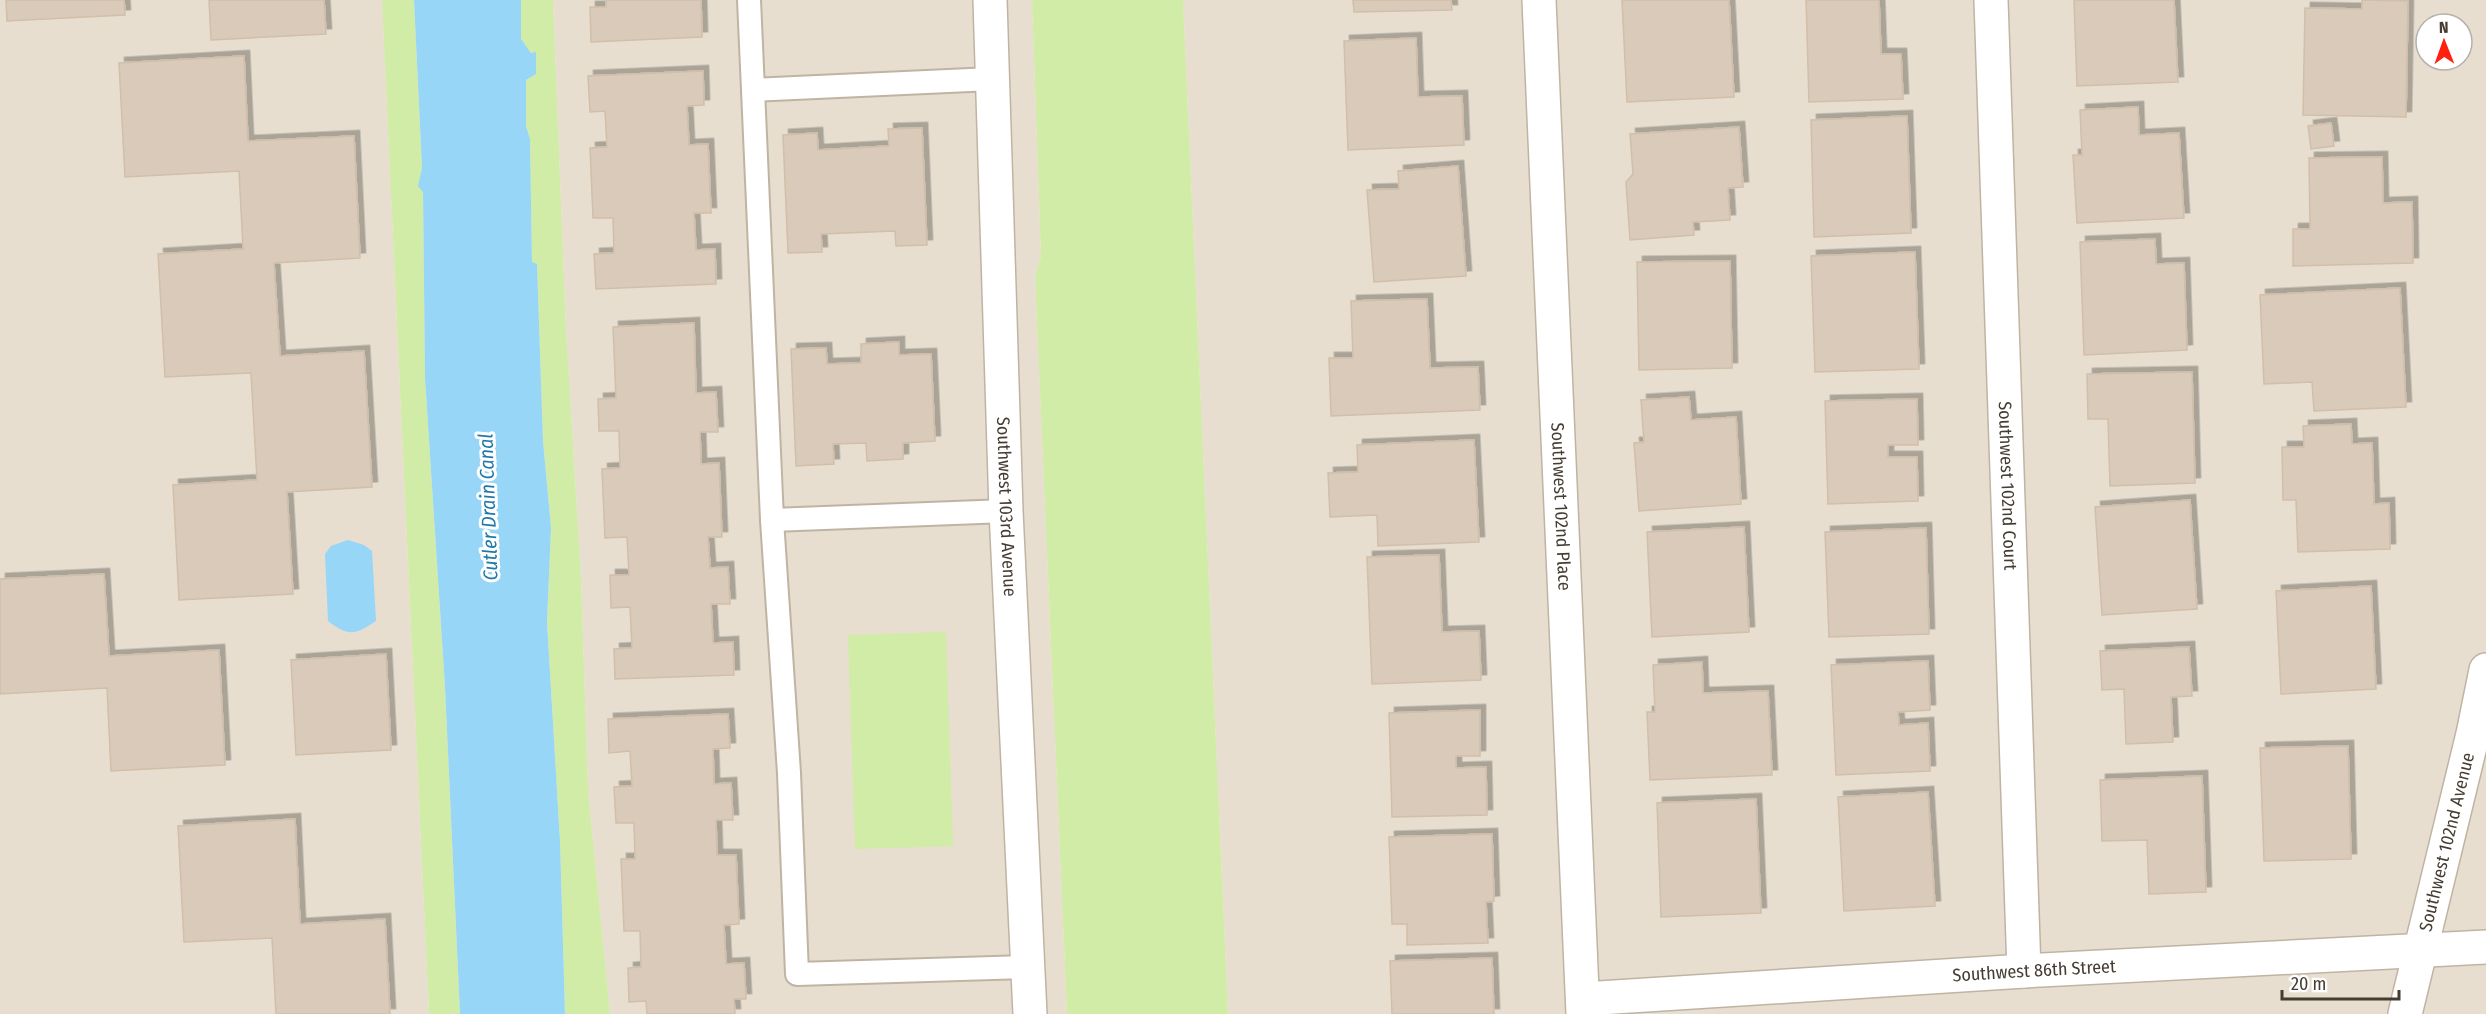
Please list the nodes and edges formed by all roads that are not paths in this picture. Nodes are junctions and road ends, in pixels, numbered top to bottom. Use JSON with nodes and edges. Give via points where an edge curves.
{"nodes":[{"id":1,"x":749,"y":0,"type":"edge"},
{"id":2,"x":990,"y":0,"type":"edge"},
{"id":3,"x":1539,"y":0,"type":"edge"},
{"id":4,"x":1991,"y":0,"type":"edge"},
{"id":5,"x":992,"y":79,"type":"junction"},
{"id":6,"x":753,"y":90,"type":"junction"},
{"id":7,"x":1006,"y":511,"type":"junction"},
{"id":8,"x":772,"y":520,"type":"junction"},
{"id":9,"x":2486,"y":670,"type":"edge"},
{"id":10,"x":2486,"y":947,"type":"edge"},
{"id":11,"x":2420,"y":951,"type":"junction"},
{"id":12,"x":1027,"y":967,"type":"junction"},
{"id":13,"x":2024,"y":971,"type":"junction"},
{"id":14,"x":1583,"y":1006,"type":"edge"},
{"id":15,"x":1030,"y":1014,"type":"edge"},
{"id":16,"x":2405,"y":1014,"type":"edge"}],
"edges":[{"from":1,"to":6,"type":"lane"},
{"from":2,"to":5,"type":"street","name":"Southwest 103rd Avenue"},
{"from":3,"to":14,"type":"street","name":"Southwest 102nd Place"},
{"from":4,"to":13,"type":"street","name":"Southwest 102nd Court"},
{"from":5,"to":6,"type":"lane"},
{"from":5,"to":7,"type":"street","name":"Southwest 103rd Avenue"},
{"from":6,"to":8,"type":"lane"},
{"from":7,"to":8,"type":"lane"},
{"from":7,"to":12,"type":"street","name":"Southwest 103rd Avenue"},
{"from":8,"to":12,"type":"lane","via":[[789,773],[797,974]]},
{"from":9,"to":11,"type":"street","name":"Southwest 102nd Avenue"},
{"from":10,"to":11,"type":"street","name":"Southwest 86th Street"},
{"from":11,"to":13,"type":"street","name":"Southwest 86th Street"},
{"from":11,"to":16,"type":"street","name":"Southwest 102nd Avenue"},
{"from":12,"to":15,"type":"street","name":"Southwest 103rd Avenue"},
{"from":13,"to":14,"type":"street","name":"Southwest 86th Street"}]}
